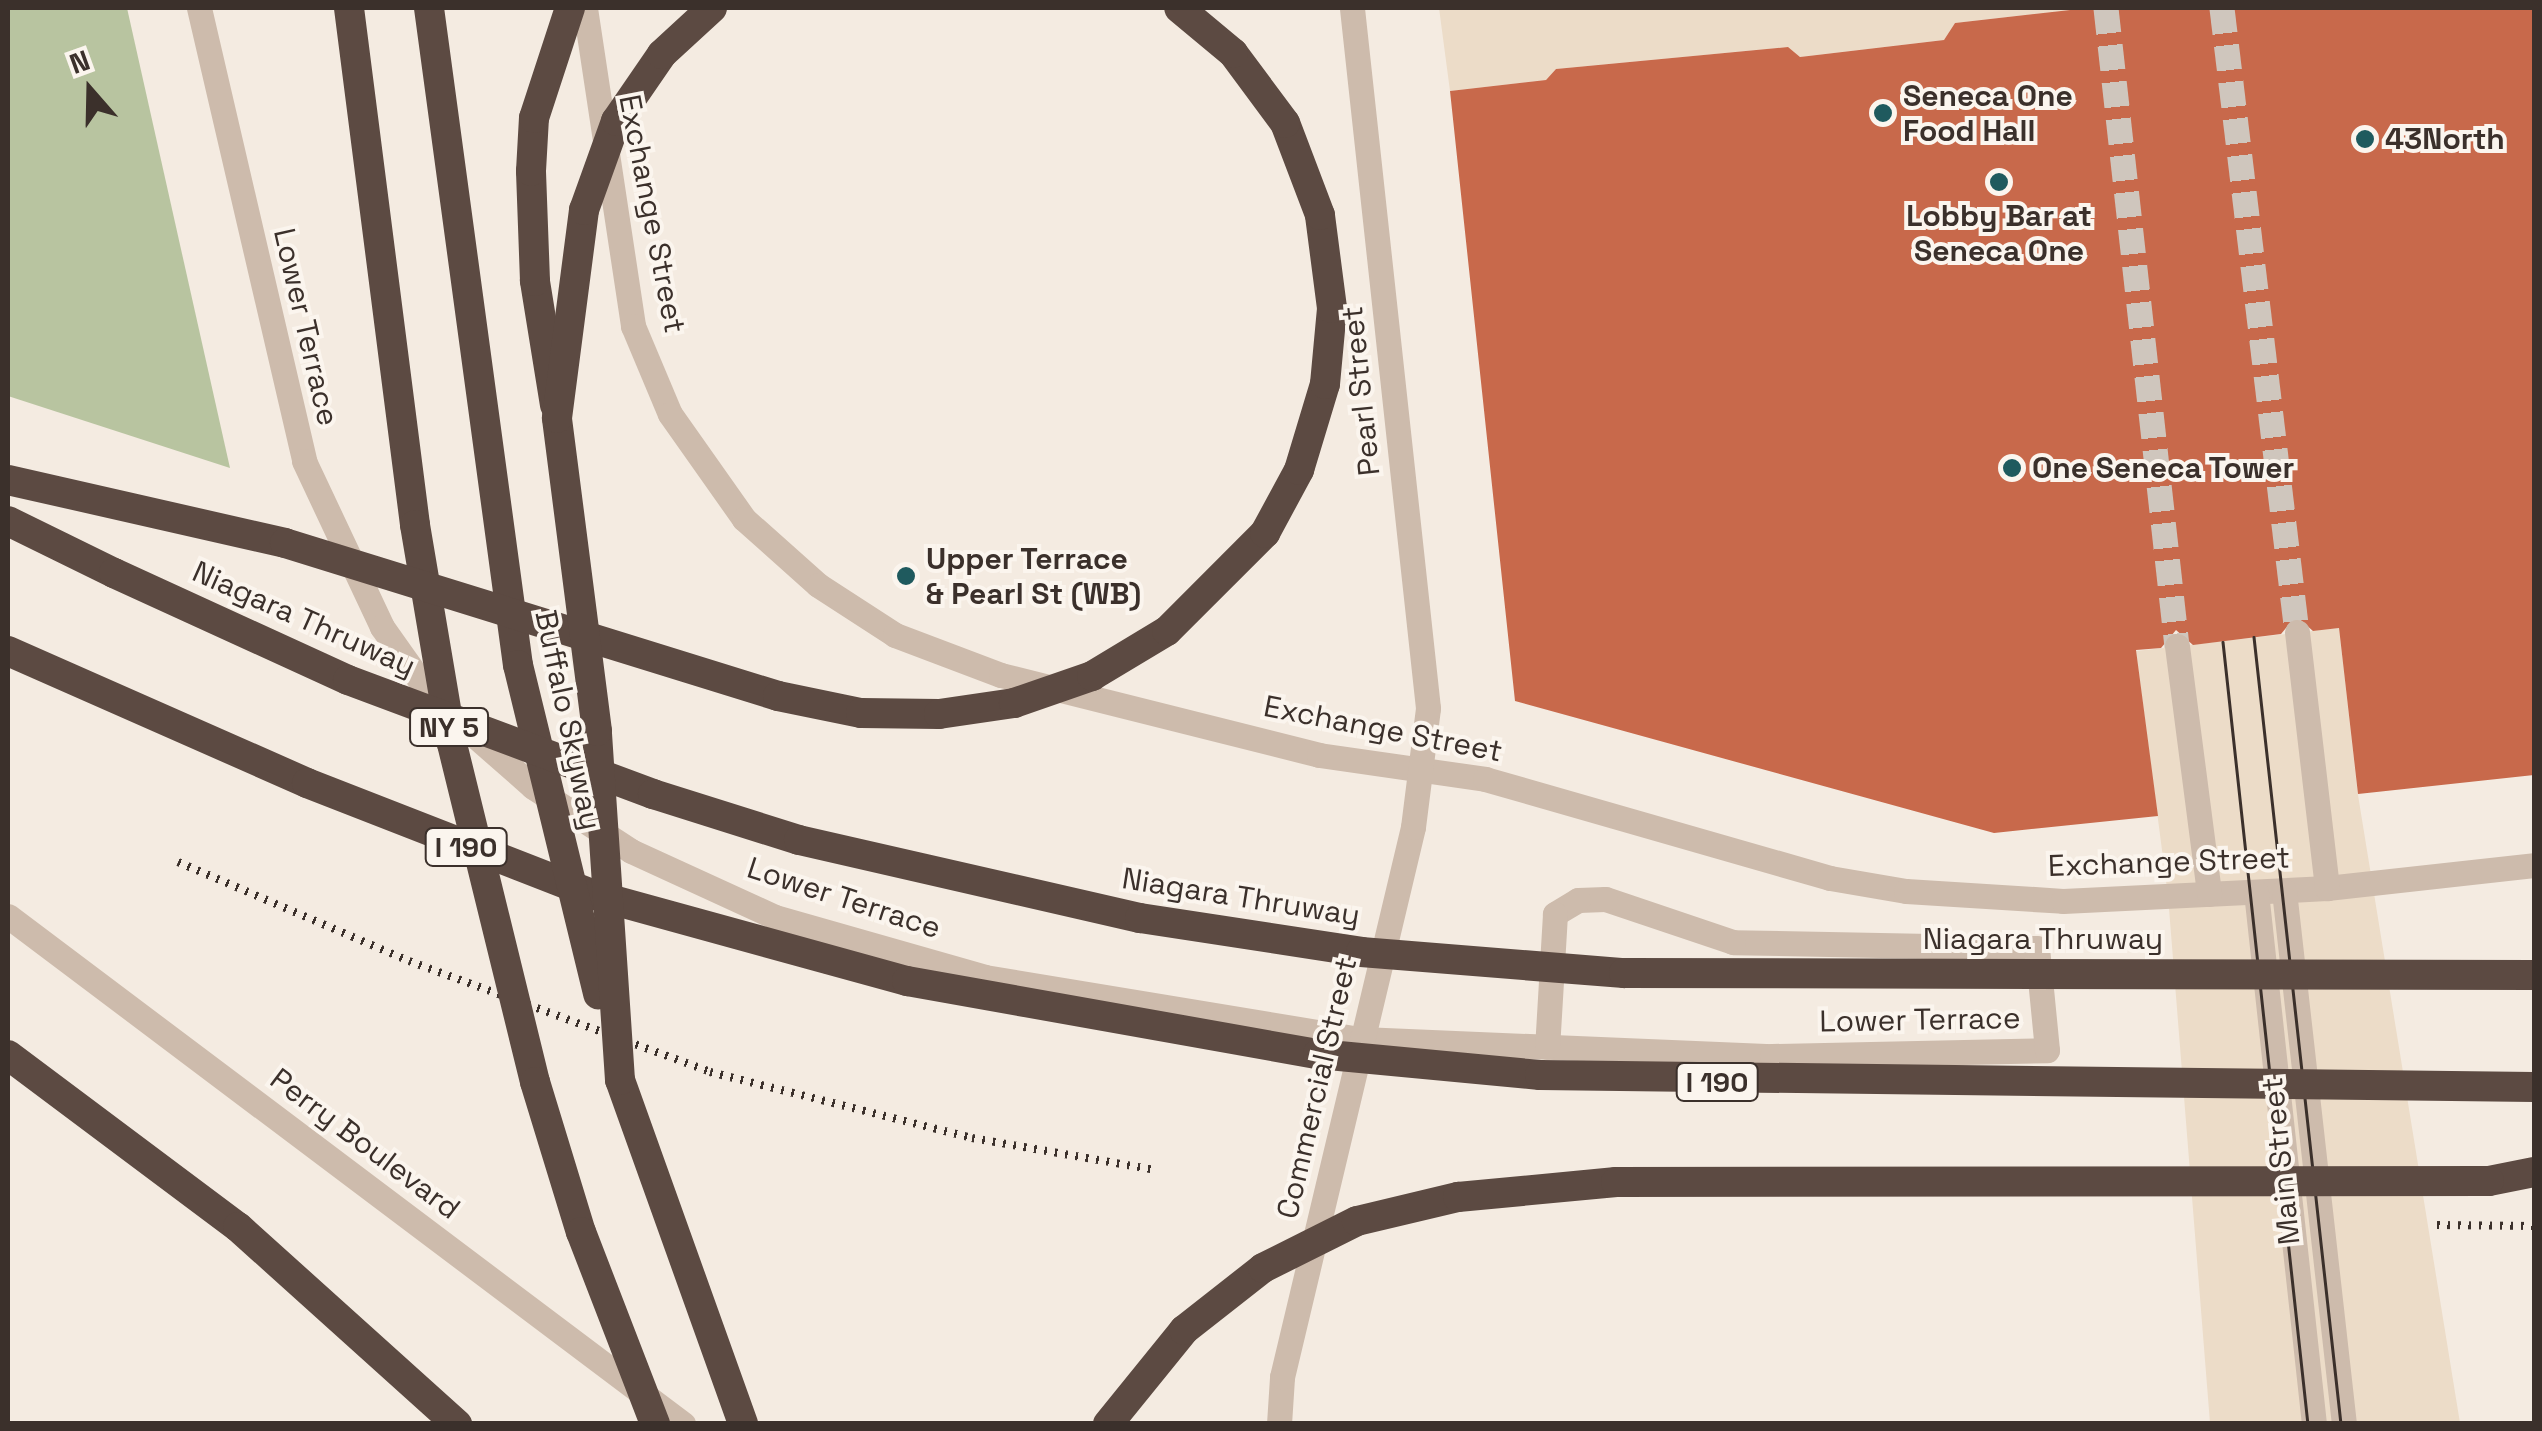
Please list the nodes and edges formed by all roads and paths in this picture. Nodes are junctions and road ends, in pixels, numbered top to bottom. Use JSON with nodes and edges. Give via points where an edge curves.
{"nodes":[{"id":1,"x":199,"y":8,"type":"edge"},
{"id":2,"x":349,"y":8,"type":"edge"},
{"id":3,"x":429,"y":8,"type":"edge"},
{"id":4,"x":570,"y":8,"type":"edge"},
{"id":5,"x":584,"y":8,"type":"edge"},
{"id":6,"x":712,"y":8,"type":"edge"},
{"id":7,"x":1178,"y":8,"type":"edge"},
{"id":8,"x":1352,"y":8,"type":"edge"},
{"id":9,"x":557,"y":418,"type":"junction"},
{"id":10,"x":8,"y":480,"type":"edge"},
{"id":11,"x":8,"y":521,"type":"edge"},
{"id":12,"x":2297,"y":632,"type":"tunnel mouth"},
{"id":13,"x":2177,"y":646,"type":"tunnel mouth"},
{"id":14,"x":8,"y":652,"type":"edge"},
{"id":15,"x":1424,"y":768,"type":"junction"},
{"id":16,"x":2534,"y":865,"type":"edge"},
{"id":17,"x":2327,"y":888,"type":"junction"},
{"id":18,"x":2284,"y":891,"type":"junction"},
{"id":19,"x":2256,"y":892,"type":"junction"},
{"id":20,"x":2209,"y":894,"type":"junction"},
{"id":21,"x":8,"y":916,"type":"edge"},
{"id":22,"x":2534,"y":975,"type":"edge"},
{"id":23,"x":1361,"y":1039,"type":"junction"},
{"id":24,"x":1547,"y":1047,"type":"junction"},
{"id":25,"x":8,"y":1055,"type":"edge"},
{"id":26,"x":620,"y":1080,"type":"junction"},
{"id":27,"x":2534,"y":1087,"type":"edge"},
{"id":28,"x":2534,"y":1172,"type":"edge"},
{"id":29,"x":457,"y":1424,"type":"edge"},
{"id":30,"x":655,"y":1424,"type":"edge"},
{"id":31,"x":684,"y":1424,"type":"edge"},
{"id":32,"x":743,"y":1424,"type":"edge"},
{"id":33,"x":1108,"y":1424,"type":"edge"},
{"id":34,"x":1278,"y":1424,"type":"edge"},
{"id":35,"x":2314,"y":1424,"type":"edge"},
{"id":36,"x":2344,"y":1424,"type":"edge"}],
"edges":[{"from":1,"to":23,"type":"street","name":"Lower Terrace","via":[[304,460],[382,627],[434,699],[476,737],[533,787],[631,851],[776,917],[985,976]]},
{"from":2,"to":30,"type":"highway","number":"NY 5","bridge":true,"via":[[415,526],[452,744],[535,1082],[581,1232]]},
{"from":3,"to":26,"type":"highway","name":"Buffalo Skyway","number":"NY 5","bridge":true,"via":[[518,665]]},
{"from":4,"to":9,"type":"highway","bridge":true,"via":[[534,118],[531,171],[535,281]]},
{"from":5,"to":15,"type":"street","name":"Exchange Street","via":[[634,326],[670,414],[744,519],[818,585],[896,635],[1001,676],[1319,755]]},
{"from":6,"to":9,"type":"highway","bridge":true,"via":[[662,54],[616,121],[584,210]]},
{"from":7,"to":10,"type":"highway","bridge":true,"via":[[1233,53],[1285,123],[1320,215],[1332,308],[1325,384],[1299,470],[1265,532],[1168,631],[1092,676],[1014,702],[939,714],[861,714],[778,696],[285,543]]},
{"from":8,"to":15,"type":"street","name":"Pearl Street","via":[[1428,708]]},
{"from":9,"to":26,"type":"highway","bridge":true,"via":[[597,731]]},
{"from":11,"to":22,"type":"highway","name":"Niagara Thruway","bridge":true,"via":[[348,680],[652,794],[817,844],[1140,918],[1361,952],[1624,973]]},
{"from":12,"to":17,"type":"street"},
{"from":13,"to":20,"type":"street"},
{"from":14,"to":27,"type":"highway","number":"I 190","bridge":true,"via":[[307,783],[591,894],[906,981],[1107,1023],[1540,1075]]},
{"from":15,"to":20,"type":"street","name":"Exchange Street","via":[[1830,878],[1906,891],[2062,901]]},
{"from":15,"to":23,"type":"street","name":"Commercial Street"},
{"from":16,"to":17,"type":"street","name":"Exchange Street"},
{"from":17,"to":18,"type":"street","name":"Exchange Street"},
{"from":18,"to":19,"type":"street","name":"Exchange Street"},
{"from":18,"to":36,"type":"street","name":"Main Street"},
{"from":19,"to":20,"type":"street","name":"Exchange Street"},
{"from":19,"to":35,"type":"street","name":"Main Street"},
{"from":21,"to":31,"type":"street","name":"Perry Boulevard"},
{"from":23,"to":24,"type":"street","name":"Lower Terrace"},
{"from":23,"to":34,"type":"street","name":"Commercial Street"},
{"from":24,"to":24,"type":"street","name":"Lower Terrace","via":[[1772,1056],[2047,1050],[2037,948],[1733,942],[1606,899],[1578,900],[1555,914]]},
{"from":25,"to":29,"type":"highway","via":[[252,1238]]},
{"from":26,"to":32,"type":"highway","name":"Buffalo Skyway","number":"NY 5"},
{"from":28,"to":33,"type":"highway","bridge":true,"via":[[2489,1182],[1616,1182],[1458,1197],[1357,1222],[1264,1268],[1184,1330]]}]}
